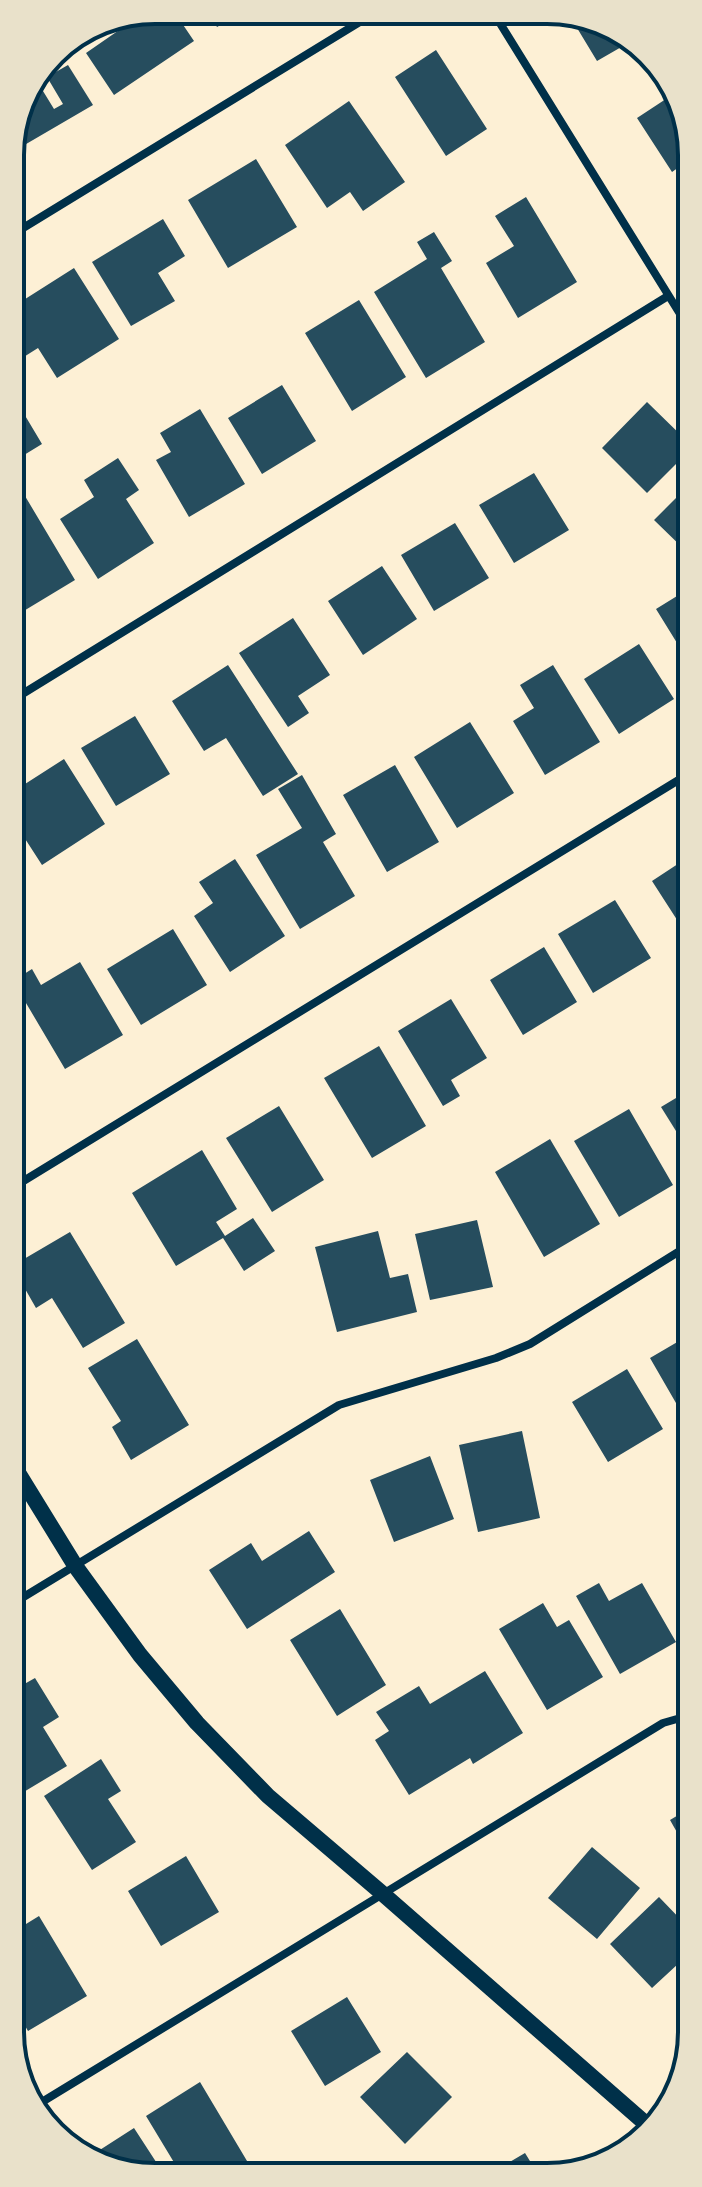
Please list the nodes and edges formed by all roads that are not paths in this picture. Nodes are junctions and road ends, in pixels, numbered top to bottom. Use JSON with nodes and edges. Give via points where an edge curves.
{"nodes":[{"id":1,"x":356,"y":24,"type":"edge"},
{"id":2,"x":500,"y":24,"type":"edge"},
{"id":3,"x":24,"y":227,"type":"edge"},
{"id":4,"x":668,"y":296,"type":"junction"},
{"id":5,"x":678,"y":311,"type":"edge"},
{"id":6,"x":24,"y":693,"type":"edge"},
{"id":7,"x":678,"y":780,"type":"edge"},
{"id":8,"x":24,"y":1181,"type":"edge"},
{"id":9,"x":678,"y":1252,"type":"edge"},
{"id":10,"x":24,"y":1482,"type":"edge"},
{"id":11,"x":76,"y":1567,"type":"junction"},
{"id":12,"x":24,"y":1597,"type":"edge"},
{"id":13,"x":678,"y":1719,"type":"edge"},
{"id":14,"x":383,"y":1894,"type":"junction"},
{"id":15,"x":44,"y":2101,"type":"edge"},
{"id":16,"x":643,"y":2121,"type":"edge"}],
"edges":[{"from":1,"to":3,"type":"street"},
{"from":2,"to":4,"type":"street"},
{"from":4,"to":5,"type":"street"},
{"from":4,"to":6,"type":"street"},
{"from":7,"to":8,"type":"street"},
{"from":9,"to":11,"type":"street","via":[[530,1344],[339,1405]]},
{"from":10,"to":11,"type":"main road"},
{"from":11,"to":12,"type":"street"},
{"from":11,"to":14,"type":"main road","via":[[197,1723],[268,1796]]},
{"from":13,"to":14,"type":"street"},
{"from":14,"to":15,"type":"street"},
{"from":14,"to":16,"type":"main road"}]}
